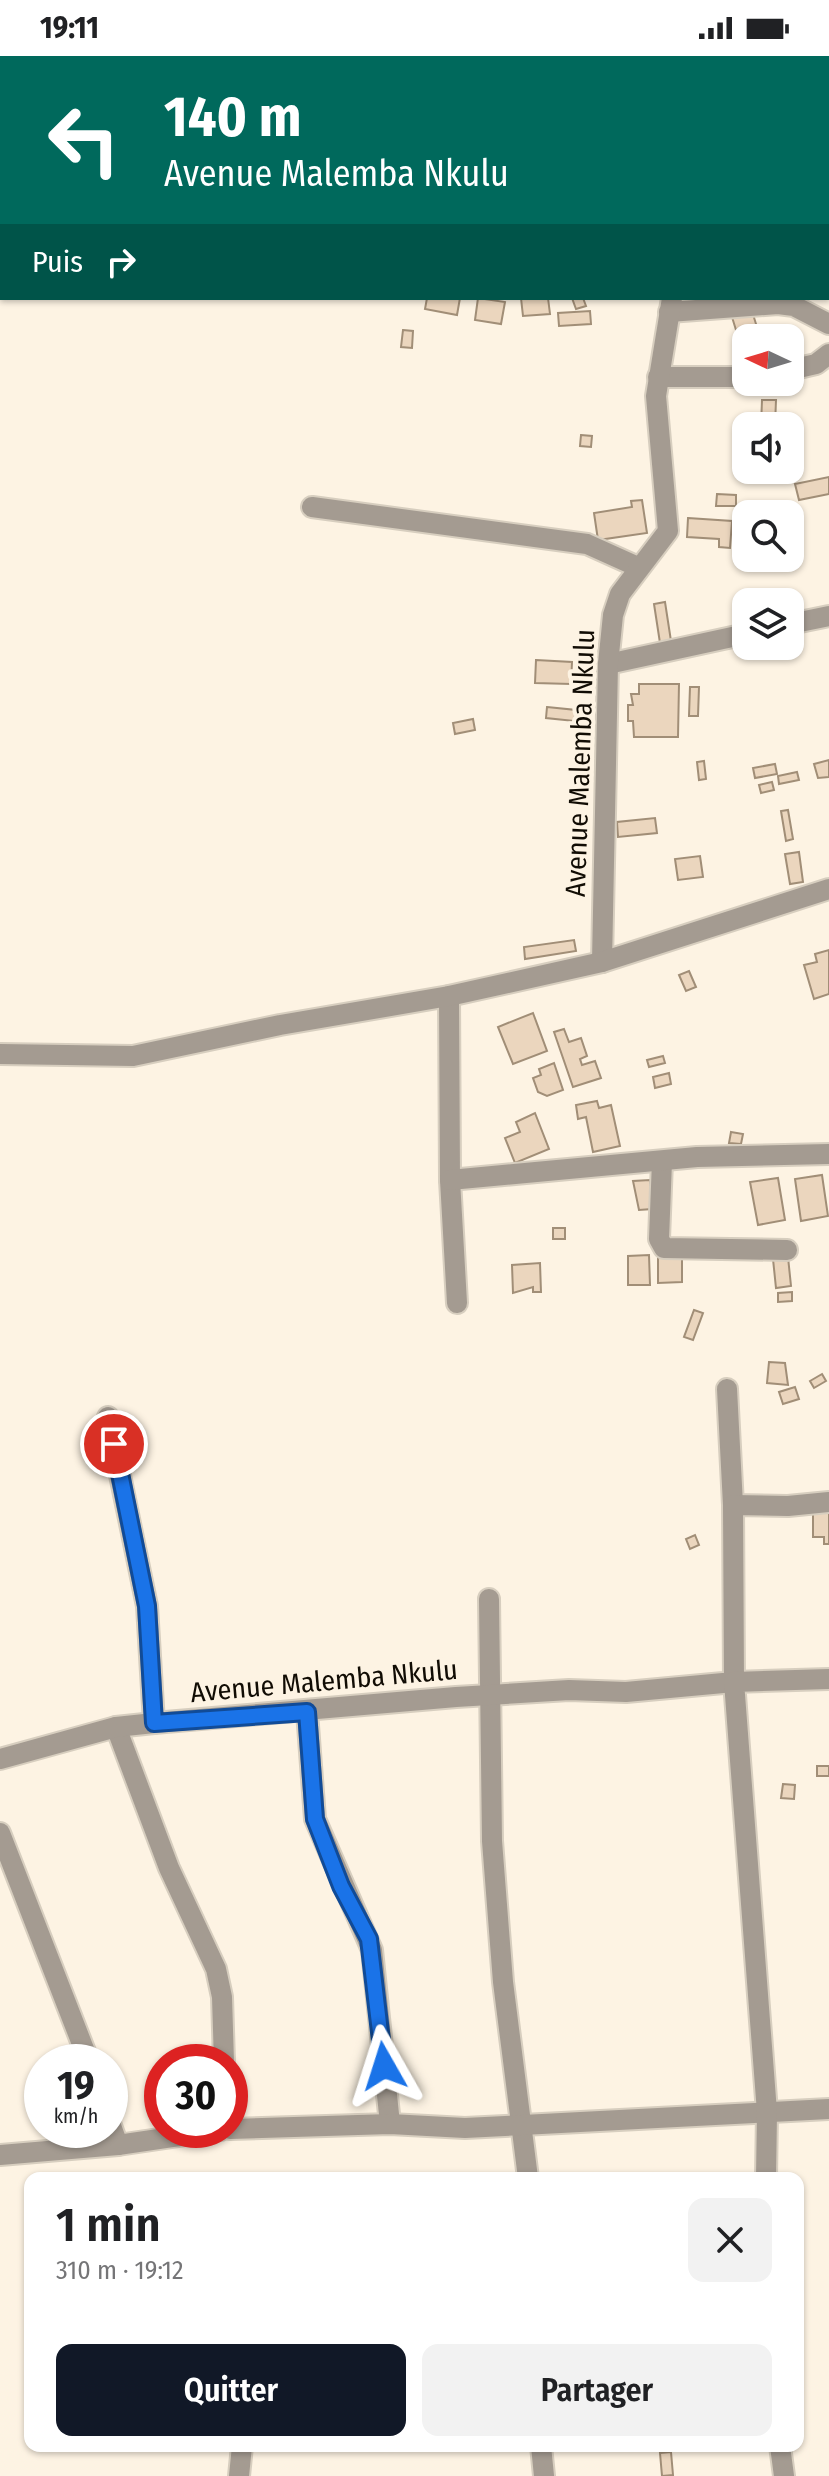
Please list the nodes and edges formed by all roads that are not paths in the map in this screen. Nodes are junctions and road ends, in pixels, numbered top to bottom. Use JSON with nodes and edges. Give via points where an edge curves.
{"nodes":[{"id":1,"x":670,"y":305,"type":"edge"},
{"id":2,"x":829,"y":324,"type":"edge"},
{"id":3,"x":829,"y":354,"type":"edge"},
{"id":4,"x":804,"y":367,"type":"edge"},
{"id":5,"x":658,"y":377,"type":"junction"},
{"id":6,"x":732,"y":377,"type":"edge"},
{"id":7,"x":312,"y":507,"type":"dead end"},
{"id":8,"x":638,"y":567,"type":"junction"},
{"id":9,"x":829,"y":616,"type":"edge"},
{"id":10,"x":804,"y":621,"type":"edge"},
{"id":11,"x":732,"y":637,"type":"edge"},
{"id":12,"x":608,"y":664,"type":"junction"},
{"id":13,"x":829,"y":889,"type":"edge"},
{"id":14,"x":602,"y":962,"type":"junction"},
{"id":15,"x":449,"y":996,"type":"junction"},
{"id":16,"x":0,"y":1054,"type":"edge"},
{"id":17,"x":829,"y":1154,"type":"edge"},
{"id":18,"x":662,"y":1161,"type":"junction"},
{"id":19,"x":450,"y":1180,"type":"junction"},
{"id":20,"x":787,"y":1250,"type":"dead end"},
{"id":21,"x":457,"y":1303,"type":"dead end"},
{"id":22,"x":727,"y":1389,"type":"dead end"},
{"id":23,"x":108,"y":1417,"type":"dead end"},
{"id":24,"x":829,"y":1502,"type":"edge"},
{"id":25,"x":733,"y":1505,"type":"junction"},
{"id":26,"x":489,"y":1599,"type":"dead end"},
{"id":27,"x":829,"y":1679,"type":"edge"},
{"id":28,"x":734,"y":1682,"type":"junction"},
{"id":29,"x":491,"y":1697,"type":"junction"},
{"id":30,"x":307,"y":1712,"type":"junction"},
{"id":31,"x":154,"y":1723,"type":"junction"},
{"id":32,"x":116,"y":1727,"type":"junction"},
{"id":33,"x":0,"y":1759,"type":"edge"},
{"id":34,"x":0,"y":1833,"type":"edge"},
{"id":35,"x":82,"y":2044,"type":"edge"},
{"id":36,"x":223,"y":2044,"type":"edge"},
{"id":37,"x":829,"y":2109,"type":"edge"},
{"id":38,"x":767,"y":2112,"type":"junction"},
{"id":39,"x":521,"y":2123,"type":"junction"},
{"id":40,"x":390,"y":2124,"type":"junction"},
{"id":41,"x":248,"y":2128,"type":"edge"},
{"id":42,"x":83,"y":2148,"type":"edge"},
{"id":43,"x":0,"y":2155,"type":"edge"},
{"id":44,"x":527,"y":2172,"type":"edge"},
{"id":45,"x":766,"y":2172,"type":"edge"},
{"id":46,"x":240,"y":2452,"type":"edge"},
{"id":47,"x":542,"y":2452,"type":"edge"},
{"id":48,"x":781,"y":2452,"type":"edge"},
{"id":49,"x":239,"y":2476,"type":"edge"},
{"id":50,"x":544,"y":2476,"type":"edge"},
{"id":51,"x":784,"y":2476,"type":"edge"}],
"edges":[{"from":1,"to":2,"type":"street","via":[[778,304]]},
{"from":1,"to":5,"type":"street","name":"Avenue Malemba Nkulu"},
{"from":3,"to":4,"type":"street"},
{"from":5,"to":6,"type":"street"},
{"from":5,"to":8,"type":"street","name":"Avenue Malemba Nkulu","via":[[668,531]]},
{"from":7,"to":8,"type":"street","via":[[587,544]]},
{"from":8,"to":12,"type":"street","name":"Avenue Malemba Nkulu","via":[[613,615]]},
{"from":9,"to":10,"type":"street"},
{"from":11,"to":12,"type":"street"},
{"from":12,"to":14,"type":"street","name":"Avenue Malemba Nkulu"},
{"from":13,"to":14,"type":"street"},
{"from":14,"to":15,"type":"street"},
{"from":15,"to":16,"type":"street","via":[[133,1056]]},
{"from":15,"to":19,"type":"street"},
{"from":17,"to":18,"type":"street"},
{"from":18,"to":19,"type":"street"},
{"from":18,"to":20,"type":"street","via":[[659,1239],[664,1248]]},
{"from":19,"to":21,"type":"street"},
{"from":22,"to":25,"type":"street"},
{"from":23,"to":31,"type":"street","via":[[147,1606]]},
{"from":24,"to":25,"type":"street"},
{"from":25,"to":28,"type":"street"},
{"from":26,"to":29,"type":"street"},
{"from":27,"to":28,"type":"street","name":"Avenue Malemba Nkulu"},
{"from":28,"to":29,"type":"street","name":"Avenue Malemba Nkulu"},
{"from":28,"to":38,"type":"street"},
{"from":29,"to":30,"type":"street","name":"Avenue Malemba Nkulu"},
{"from":29,"to":39,"type":"street","via":[[492,1841]]},
{"from":30,"to":31,"type":"street","name":"Avenue Malemba Nkulu"},
{"from":30,"to":40,"type":"street","via":[[315,1819],[372,1950]]},
{"from":31,"to":32,"type":"street","name":"Avenue Malemba Nkulu"},
{"from":32,"to":33,"type":"street","name":"Avenue Malemba Nkulu"},
{"from":32,"to":36,"type":"street","via":[[169,1868],[216,1969]]},
{"from":34,"to":35,"type":"street"},
{"from":37,"to":38,"type":"street"},
{"from":38,"to":39,"type":"street"},
{"from":38,"to":45,"type":"street"},
{"from":39,"to":40,"type":"street","via":[[465,2128]]},
{"from":39,"to":44,"type":"street"},
{"from":40,"to":41,"type":"street"},
{"from":42,"to":43,"type":"street"},
{"from":46,"to":49,"type":"street"},
{"from":47,"to":50,"type":"street"},
{"from":48,"to":51,"type":"street"}]}
